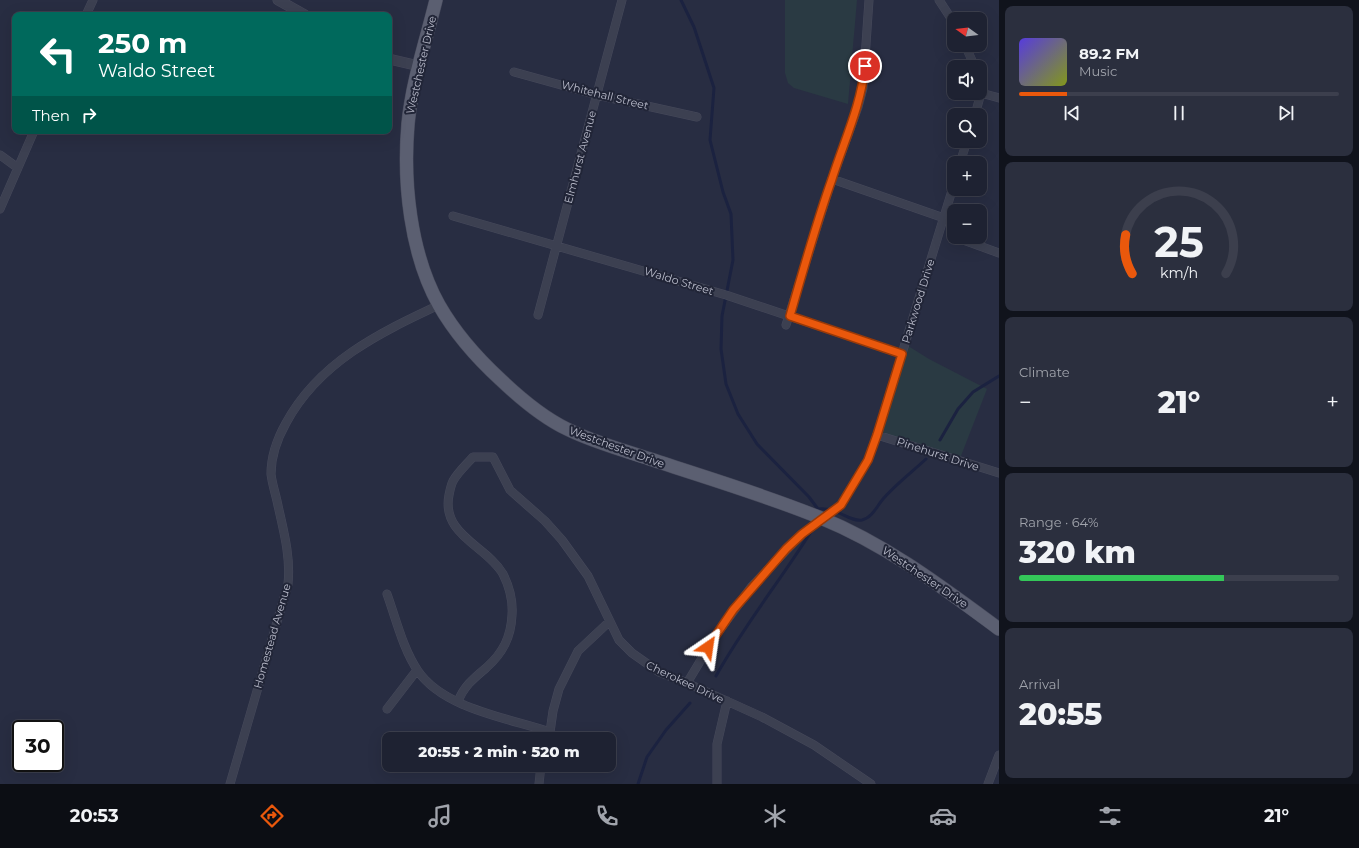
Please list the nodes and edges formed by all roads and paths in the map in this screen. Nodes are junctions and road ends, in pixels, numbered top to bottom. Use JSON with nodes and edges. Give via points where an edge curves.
{"nodes":[{"id":1,"x":92,"y":0,"type":"edge"},
{"id":2,"x":278,"y":0,"type":"edge"},
{"id":3,"x":436,"y":0,"type":"edge"},
{"id":4,"x":622,"y":0,"type":"edge"},
{"id":5,"x":869,"y":0,"type":"edge"},
{"id":6,"x":939,"y":0,"type":"edge"},
{"id":7,"x":87,"y":12,"type":"edge"},
{"id":8,"x":300,"y":12,"type":"edge"},
{"id":9,"x":947,"y":12,"type":"edge"},
{"id":10,"x":392,"y":60,"type":"edge"},
{"id":11,"x":419,"y":66,"type":"junction"},
{"id":12,"x":514,"y":72,"type":"dead end"},
{"id":13,"x":597,"y":95,"type":"junction"},
{"id":14,"x":987,"y":95,"type":"edge"},
{"id":15,"x":999,"y":98,"type":"edge"},
{"id":16,"x":697,"y":117,"type":"dead end"},
{"id":17,"x":33,"y":134,"type":"edge"},
{"id":18,"x":0,"y":154,"type":"edge"},
{"id":19,"x":18,"y":168,"type":"junction"},
{"id":20,"x":832,"y":179,"type":"junction"},
{"id":21,"x":950,"y":196,"type":"edge"},
{"id":22,"x":0,"y":209,"type":"edge"},
{"id":23,"x":453,"y":216,"type":"dead end"},
{"id":24,"x":944,"y":218,"type":"junction"},
{"id":25,"x":940,"y":232,"type":"junction"},
{"id":26,"x":947,"y":234,"type":"edge"},
{"id":27,"x":556,"y":244,"type":"junction"},
{"id":28,"x":974,"y":244,"type":"edge"},
{"id":29,"x":999,"y":253,"type":"edge"},
{"id":30,"x":439,"y":305,"type":"junction"},
{"id":31,"x":538,"y":315,"type":"dead end"},
{"id":32,"x":790,"y":316,"type":"junction"},
{"id":33,"x":786,"y":325,"type":"dead end"},
{"id":34,"x":902,"y":354,"type":"junction"},
{"id":35,"x":877,"y":435,"type":"junction"},
{"id":36,"x":999,"y":473,"type":"edge"},
{"id":37,"x":823,"y":519,"type":"junction"},
{"id":38,"x":387,"y":594,"type":"dead end"},
{"id":39,"x":610,"y":621,"type":"junction"},
{"id":40,"x":999,"y":629,"type":"edge"},
{"id":41,"x":417,"y":670,"type":"junction"},
{"id":42,"x":687,"y":683,"type":"junction"},
{"id":43,"x":727,"y":701,"type":"junction"},
{"id":44,"x":458,"y":702,"type":"junction"},
{"id":45,"x":386,"y":709,"type":"dead end"},
{"id":46,"x":537,"y":732,"type":"edge"},
{"id":47,"x":549,"y":732,"type":"edge"},
{"id":48,"x":999,"y":754,"type":"edge"},
{"id":49,"x":540,"y":772,"type":"edge"},
{"id":50,"x":230,"y":784,"type":"edge"},
{"id":51,"x":539,"y":784,"type":"edge"},
{"id":52,"x":717,"y":784,"type":"edge"},
{"id":53,"x":871,"y":784,"type":"edge"},
{"id":54,"x":988,"y":784,"type":"edge"}],
"edges":[{"from":1,"to":7,"type":"street"},
{"from":2,"to":8,"type":"street"},
{"from":3,"to":11,"type":"main road","name":"Westchester Drive"},
{"from":4,"to":13,"type":"street","name":"Elmhurst Avenue"},
{"from":5,"to":20,"type":"street","via":[[862,88],[858,107]]},
{"from":6,"to":9,"type":"street"},
{"from":10,"to":11,"type":"street"},
{"from":11,"to":30,"type":"main road","name":"Westchester Drive","via":[[408,121],[408,186],[418,249]]},
{"from":12,"to":13,"type":"street","name":"Whitehall Street"},
{"from":13,"to":16,"type":"street","name":"Whitehall Street"},
{"from":13,"to":27,"type":"street","name":"Elmhurst Avenue"},
{"from":14,"to":15,"type":"street"},
{"from":17,"to":19,"type":"street"},
{"from":18,"to":19,"type":"street"},
{"from":19,"to":22,"type":"street"},
{"from":20,"to":24,"type":"street"},
{"from":20,"to":32,"type":"street"},
{"from":21,"to":24,"type":"street","name":"Parkwood Drive"},
{"from":23,"to":27,"type":"street","name":"Waldo Street"},
{"from":24,"to":25,"type":"street","name":"Parkwood Drive"},
{"from":25,"to":26,"type":"street"},
{"from":25,"to":34,"type":"street","name":"Parkwood Drive"},
{"from":27,"to":31,"type":"street","name":"Elmhurst Avenue"},
{"from":27,"to":32,"type":"street","name":"Waldo Street"},
{"from":28,"to":29,"type":"street"},
{"from":30,"to":37,"type":"main road","name":"Westchester Drive","via":[[476,357],[522,401],[568,429]]},
{"from":30,"to":50,"type":"street","name":"Homestead Avenue","via":[[401,323],[339,360],[312,386],[280,434],[274,448],[271,476],[289,557],[288,584]]},
{"from":32,"to":33,"type":"street"},
{"from":32,"to":34,"type":"street","name":"Waldo Street"},
{"from":34,"to":35,"type":"street","name":"Parkwood Drive"},
{"from":35,"to":36,"type":"street","name":"Pinehurst Drive"},
{"from":35,"to":37,"type":"street","name":"Parkwood Drive","via":[[868,460],[841,505]]},
{"from":37,"to":40,"type":"main road","name":"Westchester Drive","via":[[880,547],[925,574]]},
{"from":37,"to":42,"type":"street","name":"Parkwood Drive","via":[[786,549],[752,586],[716,635]]},
{"from":38,"to":41,"type":"street"},
{"from":39,"to":42,"type":"street","name":"Cherokee Drive","via":[[619,640],[644,663]]},
{"from":39,"to":44,"type":"street","name":"Cherokee Drive","via":[[588,576],[545,521],[510,490],[496,460],[488,456],[473,457],[453,481],[448,513],[457,529],[503,574],[512,601],[512,616],[508,640],[500,653],[472,680],[461,693]]},
{"from":39,"to":47,"type":"street","via":[[578,651],[560,689]]},
{"from":41,"to":44,"type":"street"},
{"from":41,"to":45,"type":"street"},
{"from":42,"to":43,"type":"street","name":"Cherokee Drive"},
{"from":43,"to":52,"type":"street","via":[[717,744]]},
{"from":43,"to":53,"type":"street","name":"Cherokee Drive","via":[[814,745]]},
{"from":44,"to":46,"type":"street"},
{"from":48,"to":54,"type":"street"},
{"from":49,"to":51,"type":"street"}]}
